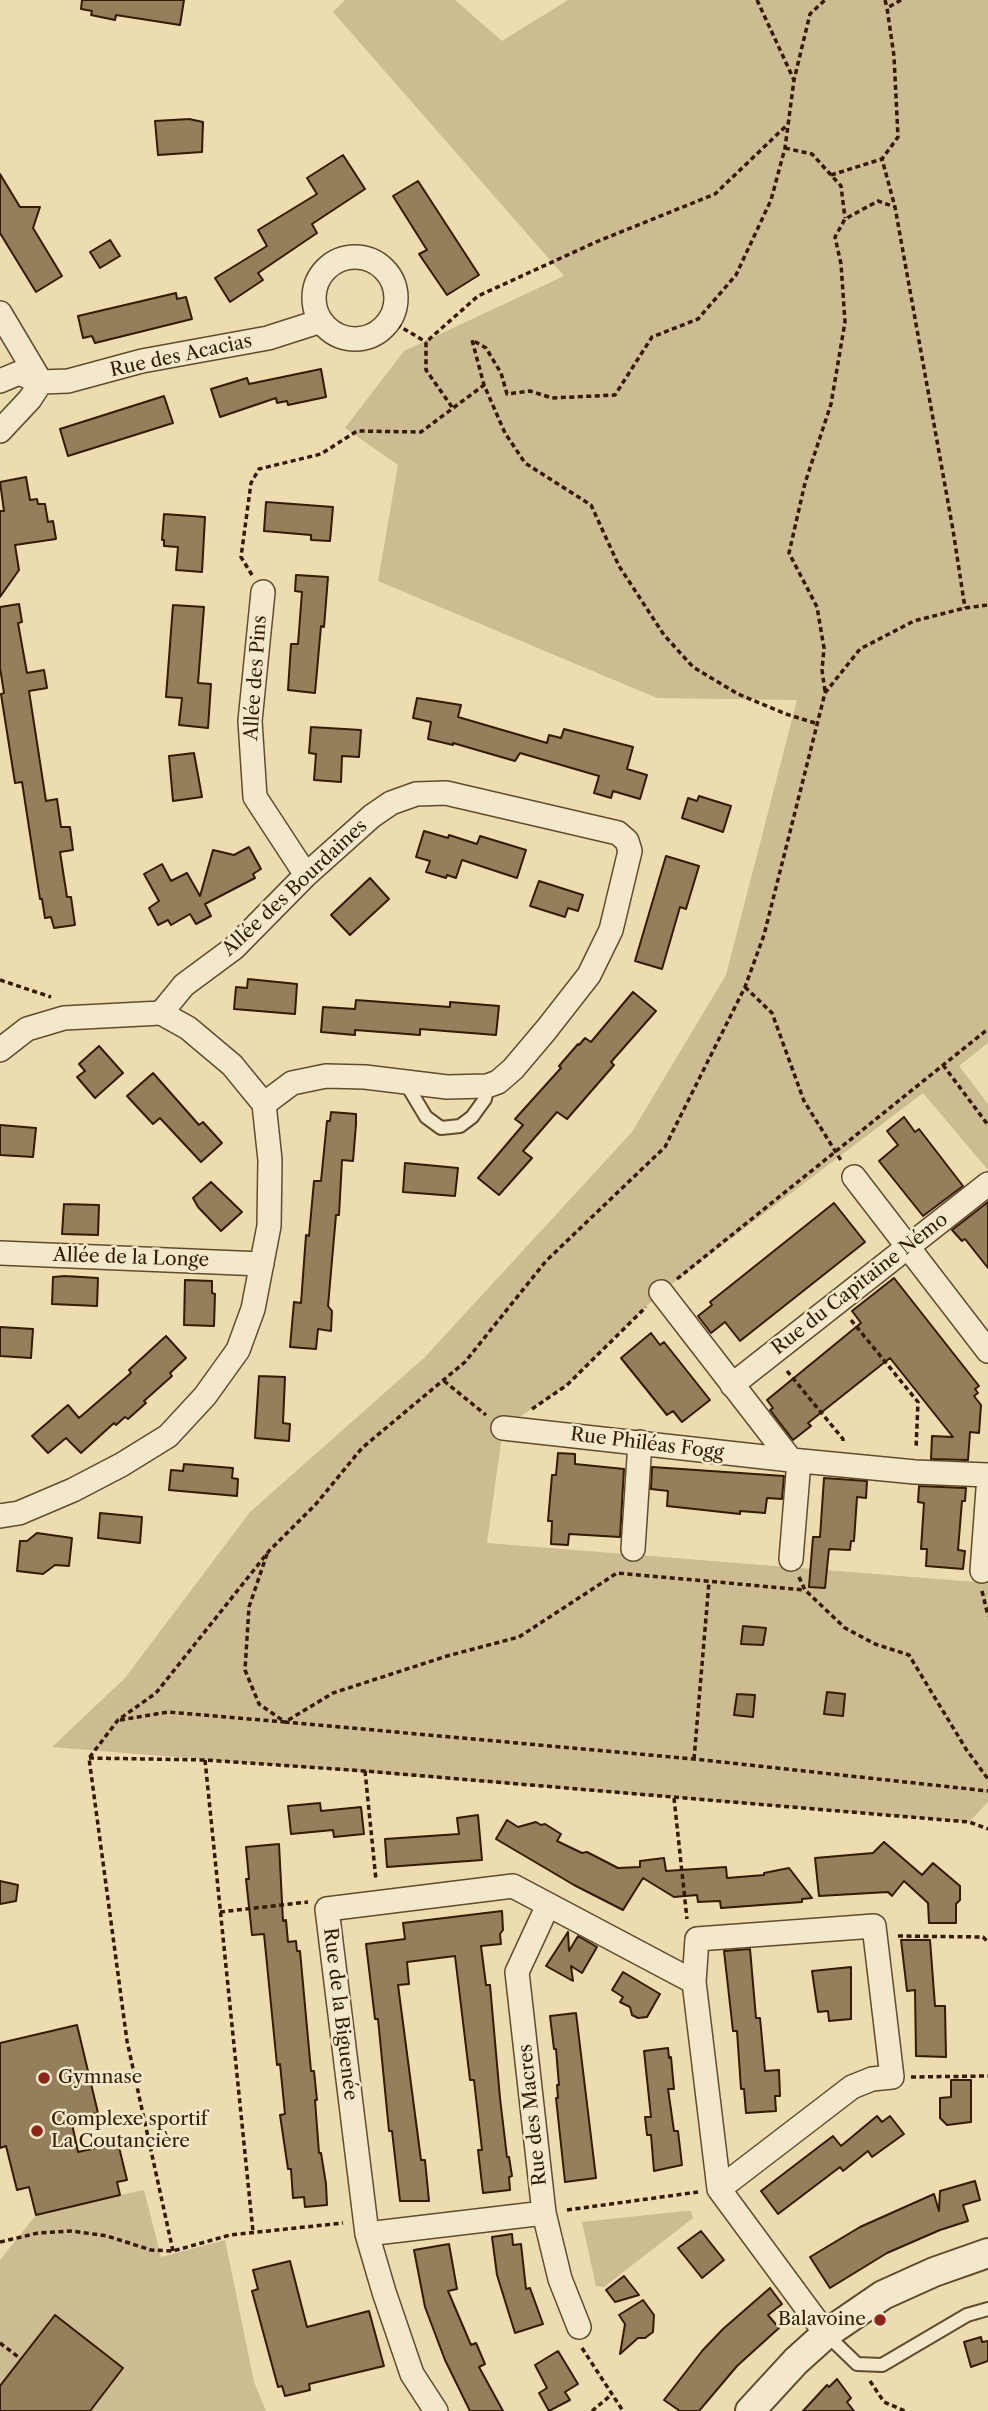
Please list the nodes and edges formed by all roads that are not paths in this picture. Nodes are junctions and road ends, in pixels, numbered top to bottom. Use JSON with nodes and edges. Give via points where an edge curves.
{"nodes":[{"id":1,"x":0,"y":313,"type":"edge"},
{"id":2,"x":321,"y":321,"type":"junction"},
{"id":3,"x":0,"y":381,"type":"edge"},
{"id":4,"x":41,"y":382,"type":"junction"},
{"id":5,"x":0,"y":431,"type":"edge"},
{"id":6,"x":263,"y":592,"type":"road end"},
{"id":7,"x":306,"y":875,"type":"junction"},
{"id":8,"x":161,"y":1013,"type":"junction"},
{"id":9,"x":0,"y":1051,"type":"edge"},
{"id":10,"x":404,"y":1082,"type":"junction"},
{"id":11,"x":487,"y":1086,"type":"junction"},
{"id":12,"x":264,"y":1104,"type":"junction"},
{"id":13,"x":854,"y":1177,"type":"dead end"},
{"id":14,"x":988,"y":1184,"type":"edge"},
{"id":15,"x":909,"y":1246,"type":"junction"},
{"id":16,"x":0,"y":1253,"type":"edge"},
{"id":17,"x":262,"y":1264,"type":"junction"},
{"id":18,"x":661,"y":1292,"type":"road end"},
{"id":19,"x":988,"y":1351,"type":"edge"},
{"id":20,"x":732,"y":1385,"type":"junction"},
{"id":21,"x":503,"y":1428,"type":"road end"},
{"id":22,"x":640,"y":1442,"type":"junction"},
{"id":23,"x":795,"y":1461,"type":"junction"},
{"id":24,"x":988,"y":1475,"type":"edge"},
{"id":25,"x":988,"y":1489,"type":"edge"},
{"id":26,"x":0,"y":1516,"type":"edge"},
{"id":27,"x":634,"y":1549,"type":"dead end"},
{"id":28,"x":791,"y":1559,"type":"road end"},
{"id":29,"x":982,"y":1572,"type":"dead end"},
{"id":30,"x":548,"y":1905,"type":"junction"},
{"id":31,"x":694,"y":1982,"type":"junction"},
{"id":32,"x":719,"y":2189,"type":"junction"},
{"id":33,"x":544,"y":2213,"type":"junction"},
{"id":34,"x":366,"y":2227,"type":"junction"},
{"id":35,"x":988,"y":2253,"type":"edge"},
{"id":36,"x":988,"y":2309,"type":"edge"},
{"id":37,"x":579,"y":2327,"type":"road end"},
{"id":38,"x":826,"y":2334,"type":"junction"},
{"id":39,"x":436,"y":2411,"type":"edge"},
{"id":40,"x":750,"y":2411,"type":"edge"}],
"edges":[{"from":1,"to":4,"type":"street"},
{"from":2,"to":2,"type":"street","via":[[314,295],[324,270],[348,258],[374,262],[385,270],[396,294],[395,308],[380,330],[355,339],[342,337]]},
{"from":2,"to":4,"type":"street","name":"Rue des Acacias","via":[[268,338],[142,361],[68,381]]},
{"from":3,"to":4,"type":"street","name":"Rue des Acacias","via":[[19,373]]},
{"from":4,"to":5,"type":"street"},
{"from":6,"to":7,"type":"street","name":"Allée des Pins","via":[[250,721],[254,797]]},
{"from":7,"to":8,"type":"street","name":"Allée des Bourdaines","via":[[234,948],[184,985]]},
{"from":7,"to":11,"type":"street","name":"Allée des Bourdaines","via":[[372,816],[416,794],[446,793],[487,802],[618,833],[627,841],[630,851],[611,930],[589,975],[513,1069]]},
{"from":8,"to":9,"type":"street","via":[[64,1018],[27,1029]]},
{"from":8,"to":12,"type":"street","via":[[188,1028],[232,1065]]},
{"from":10,"to":11,"type":"street"},
{"from":10,"to":11,"type":"lane","via":[[426,1117],[441,1128],[460,1126],[472,1117],[485,1099]]},
{"from":10,"to":12,"type":"street","via":[[327,1076],[292,1083]]},
{"from":12,"to":17,"type":"street","via":[[270,1226]]},
{"from":13,"to":15,"type":"street"},
{"from":14,"to":15,"type":"street","name":"Rue du Capitaine Némo"},
{"from":15,"to":19,"type":"street"},
{"from":15,"to":20,"type":"street","name":"Rue du Capitaine Némo"},
{"from":16,"to":17,"type":"street","name":"Allée de la Longe"},
{"from":17,"to":26,"type":"street","via":[[238,1350],[168,1436],[73,1490],[19,1513]]},
{"from":18,"to":20,"type":"street"},
{"from":20,"to":23,"type":"street"},
{"from":21,"to":22,"type":"street","name":"Rue Philéas Fogg"},
{"from":22,"to":23,"type":"street","name":"Rue Philéas Fogg"},
{"from":22,"to":27,"type":"street"},
{"from":23,"to":24,"type":"street","name":"Rue Philéas Fogg"},
{"from":23,"to":28,"type":"street"},
{"from":25,"to":29,"type":"street"},
{"from":30,"to":31,"type":"street","name":"Rue de la Biguenée"},
{"from":30,"to":33,"type":"street","name":"Rue des Macres","via":[[517,1972]]},
{"from":30,"to":34,"type":"street","name":"Rue de la Biguenée","via":[[513,1886],[327,1909]]},
{"from":31,"to":32,"type":"street"},
{"from":31,"to":32,"type":"street","via":[[697,1939],[874,1926],[892,2077],[872,2079],[827,2104]]},
{"from":32,"to":38,"type":"street"},
{"from":33,"to":34,"type":"street"},
{"from":33,"to":37,"type":"street","name":"Rue des Macres","via":[[559,2279]]},
{"from":34,"to":39,"type":"street","name":"Rue de la Biguenée","via":[[412,2374]]},
{"from":35,"to":38,"type":"street","via":[[883,2295]]},
{"from":36,"to":38,"type":"lane","via":[[967,2315],[882,2365],[860,2364]]},
{"from":38,"to":40,"type":"street"}]}
